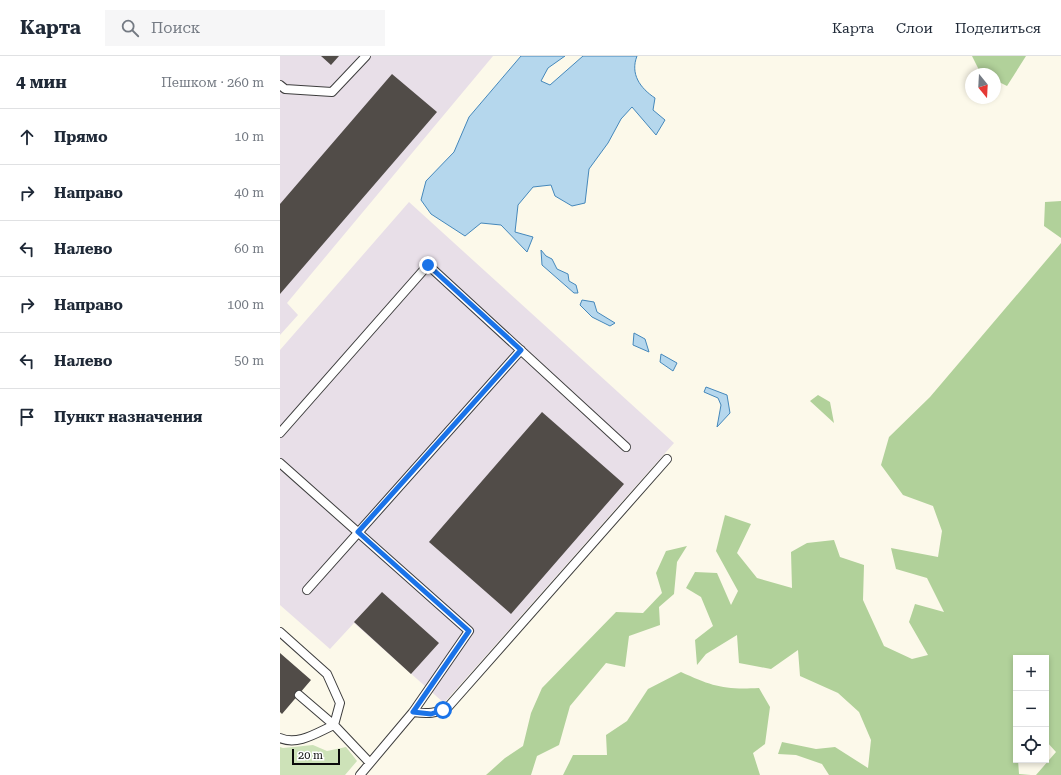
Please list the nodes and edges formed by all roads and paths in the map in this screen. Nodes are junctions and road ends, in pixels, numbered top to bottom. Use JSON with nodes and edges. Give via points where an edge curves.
{"nodes":[{"id":1,"x":366,"y":56,"type":"edge"},
{"id":2,"x":280,"y":85,"type":"edge"},
{"id":3,"x":521,"y":350,"type":"junction"},
{"id":4,"x":280,"y":433,"type":"edge"},
{"id":5,"x":626,"y":447,"type":"dead end"},
{"id":6,"x":667,"y":459,"type":"dead end"},
{"id":7,"x":280,"y":463,"type":"edge"},
{"id":8,"x":358,"y":532,"type":"junction"},
{"id":9,"x":307,"y":590,"type":"dead end"},
{"id":10,"x":280,"y":632,"type":"edge"},
{"id":11,"x":299,"y":695,"type":"dead end"},
{"id":12,"x":413,"y":712,"type":"junction"},
{"id":13,"x":334,"y":725,"type":"junction"},
{"id":14,"x":280,"y":738,"type":"edge"},
{"id":15,"x":370,"y":763,"type":"junction"},
{"id":16,"x":360,"y":775,"type":"edge"}],
"edges":[{"from":1,"to":2,"type":"lane","via":[[332,92],[285,89]]},
{"from":3,"to":4,"type":"lane","via":[[428,265]]},
{"from":3,"to":5,"type":"lane"},
{"from":3,"to":8,"type":"lane"},
{"from":6,"to":12,"type":"lane","via":[[449,706],[431,714]]},
{"from":7,"to":8,"type":"lane"},
{"from":8,"to":9,"type":"lane"},
{"from":8,"to":12,"type":"lane","via":[[469,631]]},
{"from":10,"to":13,"type":"lane","via":[[326,674],[340,703]]},
{"from":11,"to":13,"type":"lane"},
{"from":12,"to":15,"type":"lane"},
{"from":13,"to":14,"type":"lane","via":[[303,740]]},
{"from":13,"to":15,"type":"lane"},
{"from":15,"to":16,"type":"lane"}]}
